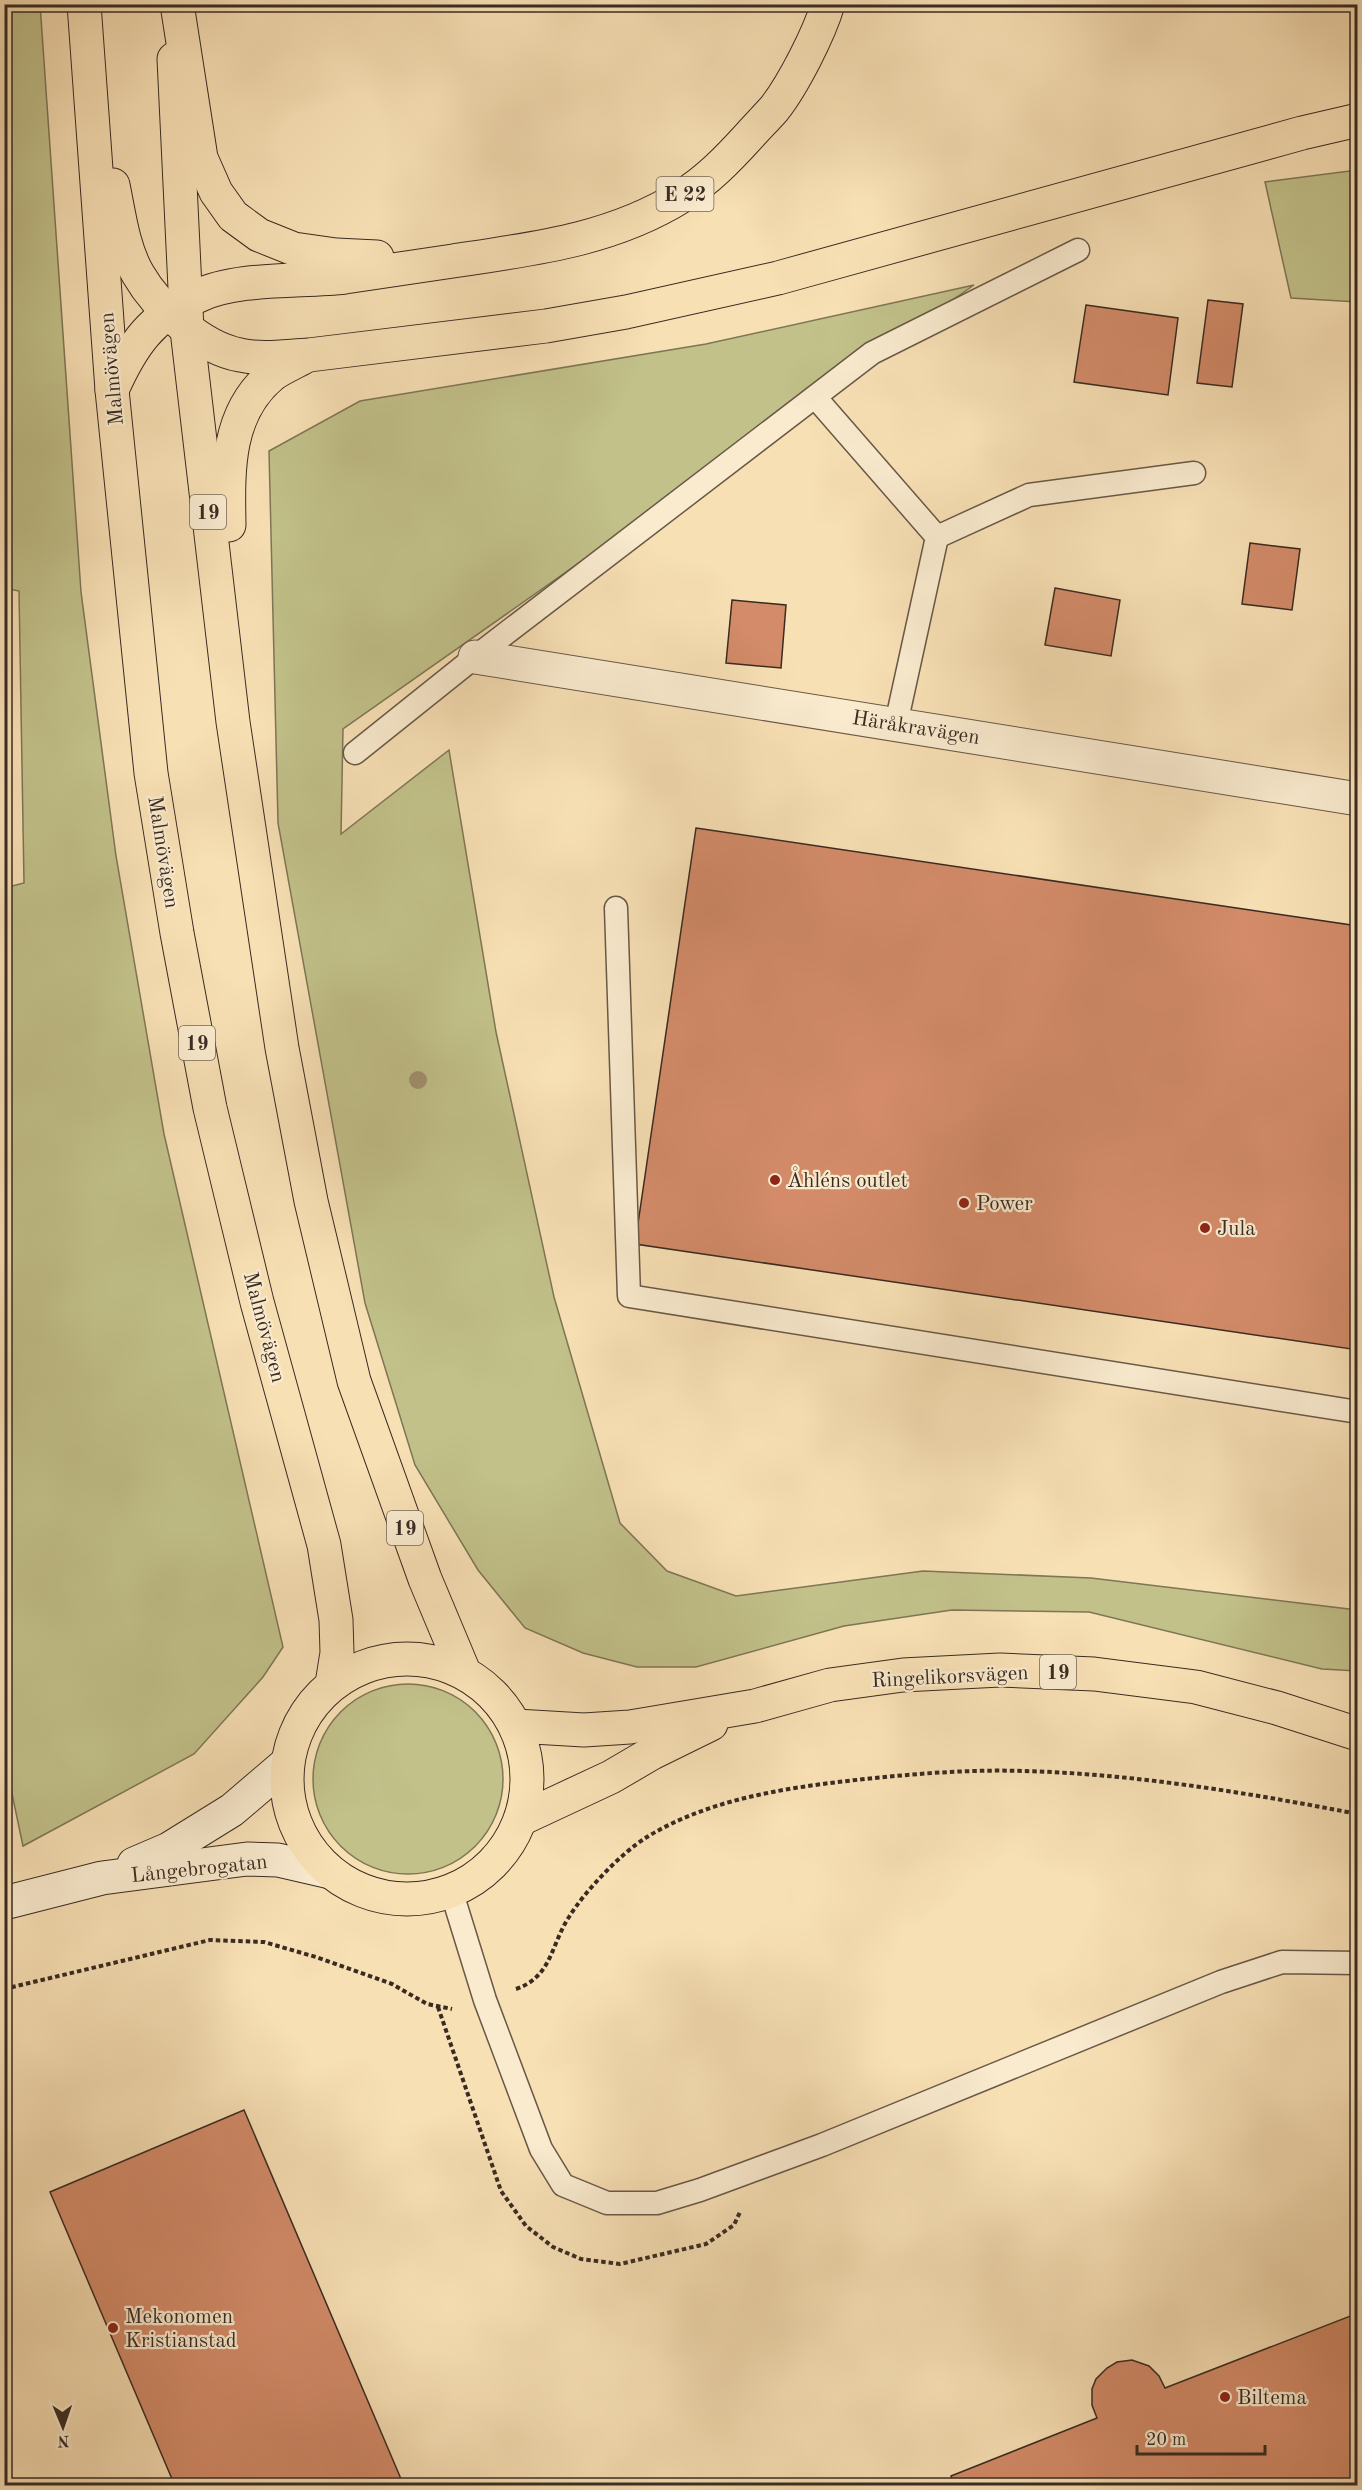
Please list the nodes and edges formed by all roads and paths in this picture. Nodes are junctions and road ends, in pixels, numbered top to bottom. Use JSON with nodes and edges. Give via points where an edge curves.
{"nodes":[{"id":1,"x":84,"y":4,"type":"edge"},
{"id":2,"x":171,"y":4,"type":"edge"},
{"id":3,"x":177,"y":4,"type":"edge"},
{"id":4,"x":828,"y":4,"type":"edge"},
{"id":5,"x":89,"y":79,"type":"junction"},
{"id":6,"x":1358,"y":120,"type":"edge"},
{"id":7,"x":1078,"y":250,"type":"dead end"},
{"id":8,"x":454,"y":260,"type":"junction"},
{"id":9,"x":180,"y":315,"type":"junction"},
{"id":10,"x":309,"y":355,"type":"junction"},
{"id":11,"x":112,"y":390,"type":"junction"},
{"id":12,"x":815,"y":397,"type":"junction"},
{"id":13,"x":1194,"y":473,"type":"dead end"},
{"id":14,"x":937,"y":537,"type":"junction"},
{"id":15,"x":475,"y":657,"type":"junction"},
{"id":16,"x":233,"y":722,"type":"junction"},
{"id":17,"x":897,"y":724,"type":"junction"},
{"id":18,"x":355,"y":753,"type":"dead end"},
{"id":19,"x":1358,"y":799,"type":"edge"},
{"id":20,"x":616,"y":908,"type":"dead end"},
{"id":21,"x":1358,"y":1412,"type":"edge"},
{"id":22,"x":464,"y":1672,"type":"junction"},
{"id":23,"x":333,"y":1684,"type":"junction"},
{"id":24,"x":755,"y":1706,"type":"junction"},
{"id":25,"x":516,"y":1726,"type":"junction"},
{"id":26,"x":1358,"y":1734,"type":"edge"},
{"id":27,"x":287,"y":1763,"type":"junction"},
{"id":28,"x":1358,"y":1814,"type":"edge"},
{"id":29,"x":521,"y":1819,"type":"junction"},
{"id":30,"x":330,"y":1872,"type":"junction"},
{"id":31,"x":102,"y":1878,"type":"junction"},
{"id":32,"x":451,"y":1890,"type":"junction"},
{"id":33,"x":4,"y":1903,"type":"edge"},
{"id":34,"x":1358,"y":1963,"type":"edge"},
{"id":35,"x":4,"y":1989,"type":"edge"},
{"id":36,"x":485,"y":2000,"type":"junction"}],
"edges":[{"from":1,"to":5,"type":"main road","name":"Malmövägen","number":"19"},
{"from":2,"to":9,"type":"main road","number":"19"},
{"from":3,"to":8,"type":"main road","number":"E 22","via":[[201,158],[216,192],[233,216],[259,235],[294,249],[336,255]]},
{"from":4,"to":8,"type":"main road","number":"E 22","via":[[808,50],[775,108],[718,168],[684,195],[649,215],[589,237],[530,251]]},
{"from":5,"to":9,"type":"main road","via":[[129,251],[138,274]]},
{"from":5,"to":11,"type":"main road","name":"Malmövägen","number":"19"},
{"from":6,"to":10,"type":"main road","via":[[699,297],[546,326]]},
{"from":7,"to":12,"type":"lane","via":[[872,353]]},
{"from":8,"to":9,"type":"main road","via":[[345,277],[213,290]]},
{"from":9,"to":10,"type":"main road","via":[[217,348],[240,356]]},
{"from":9,"to":11,"type":"main road","via":[[148,329],[127,357]]},
{"from":9,"to":16,"type":"main road","number":"19"},
{"from":10,"to":16,"type":"main road","via":[[273,374],[254,394],[239,417],[232,443],[228,481]]},
{"from":11,"to":23,"type":"main road","name":"Malmövägen","number":"19","via":[[151,773],[177,933],[212,1120],[324,1545],[336,1620]]},
{"from":12,"to":14,"type":"lane"},
{"from":12,"to":15,"type":"lane"},
{"from":13,"to":14,"type":"lane","via":[[1029,495]]},
{"from":14,"to":17,"type":"lane"},
{"from":15,"to":17,"type":"street","name":"Häråkravägen"},
{"from":15,"to":18,"type":"lane"},
{"from":16,"to":22,"type":"main road","number":"19","via":[[282,1048],[333,1295],[354,1381],[378,1451]]},
{"from":17,"to":19,"type":"street","name":"Häråkravägen"},
{"from":20,"to":21,"type":"lane","via":[[629,1296]]},
{"from":22,"to":23,"type":"main road","via":[[431,1661],[396,1658],[363,1667]]},
{"from":22,"to":25,"type":"main road","via":[[485,1686]]},
{"from":23,"to":27,"type":"main road","via":[[311,1706],[295,1733]]},
{"from":24,"to":25,"type":"main road","name":"Ringelikorsvägen","number":"19","via":[[630,1727],[584,1730]]},
{"from":24,"to":26,"type":"main road","name":"Ringelikorsvägen","number":"19","via":[[830,1685],[903,1675],[1000,1670],[1094,1674],[1196,1687]]},
{"from":24,"to":29,"type":"main road","name":"Ringelikorsvägen","number":"19","via":[[690,1733],[611,1778]]},
{"from":25,"to":29,"type":"main road","via":[[526,1756],[528,1787]]},
{"from":27,"to":30,"type":"main road","via":[[287,1794],[295,1824],[310,1851]]},
{"from":27,"to":31,"type":"street","name":"Långebrogatan","via":[[232,1810],[169,1849]]},
{"from":28,"to":36,"type":"path","via":[[1141,1779],[1023,1771],[901,1774],[788,1788],[706,1809],[646,1838],[604,1873],[568,1917],[547,1966],[524,1987]]},
{"from":29,"to":32,"type":"main road","via":[[509,1845],[490,1866]]},
{"from":30,"to":31,"type":"street","name":"Långebrogatan","via":[[278,1860],[247,1859]]},
{"from":30,"to":32,"type":"main road","via":[[382,1897],[411,1900]]},
{"from":31,"to":33,"type":"street","name":"Långebrogatan"},
{"from":32,"to":36,"type":"lane"},
{"from":34,"to":36,"type":"lane","via":[[1282,1962],[1221,1982],[822,2145],[657,2203],[607,2203],[563,2185],[541,2149]]},
{"from":35,"to":36,"type":"path","via":[[210,1941],[264,1942],[392,1984],[427,2004],[455,2010]]}]}
